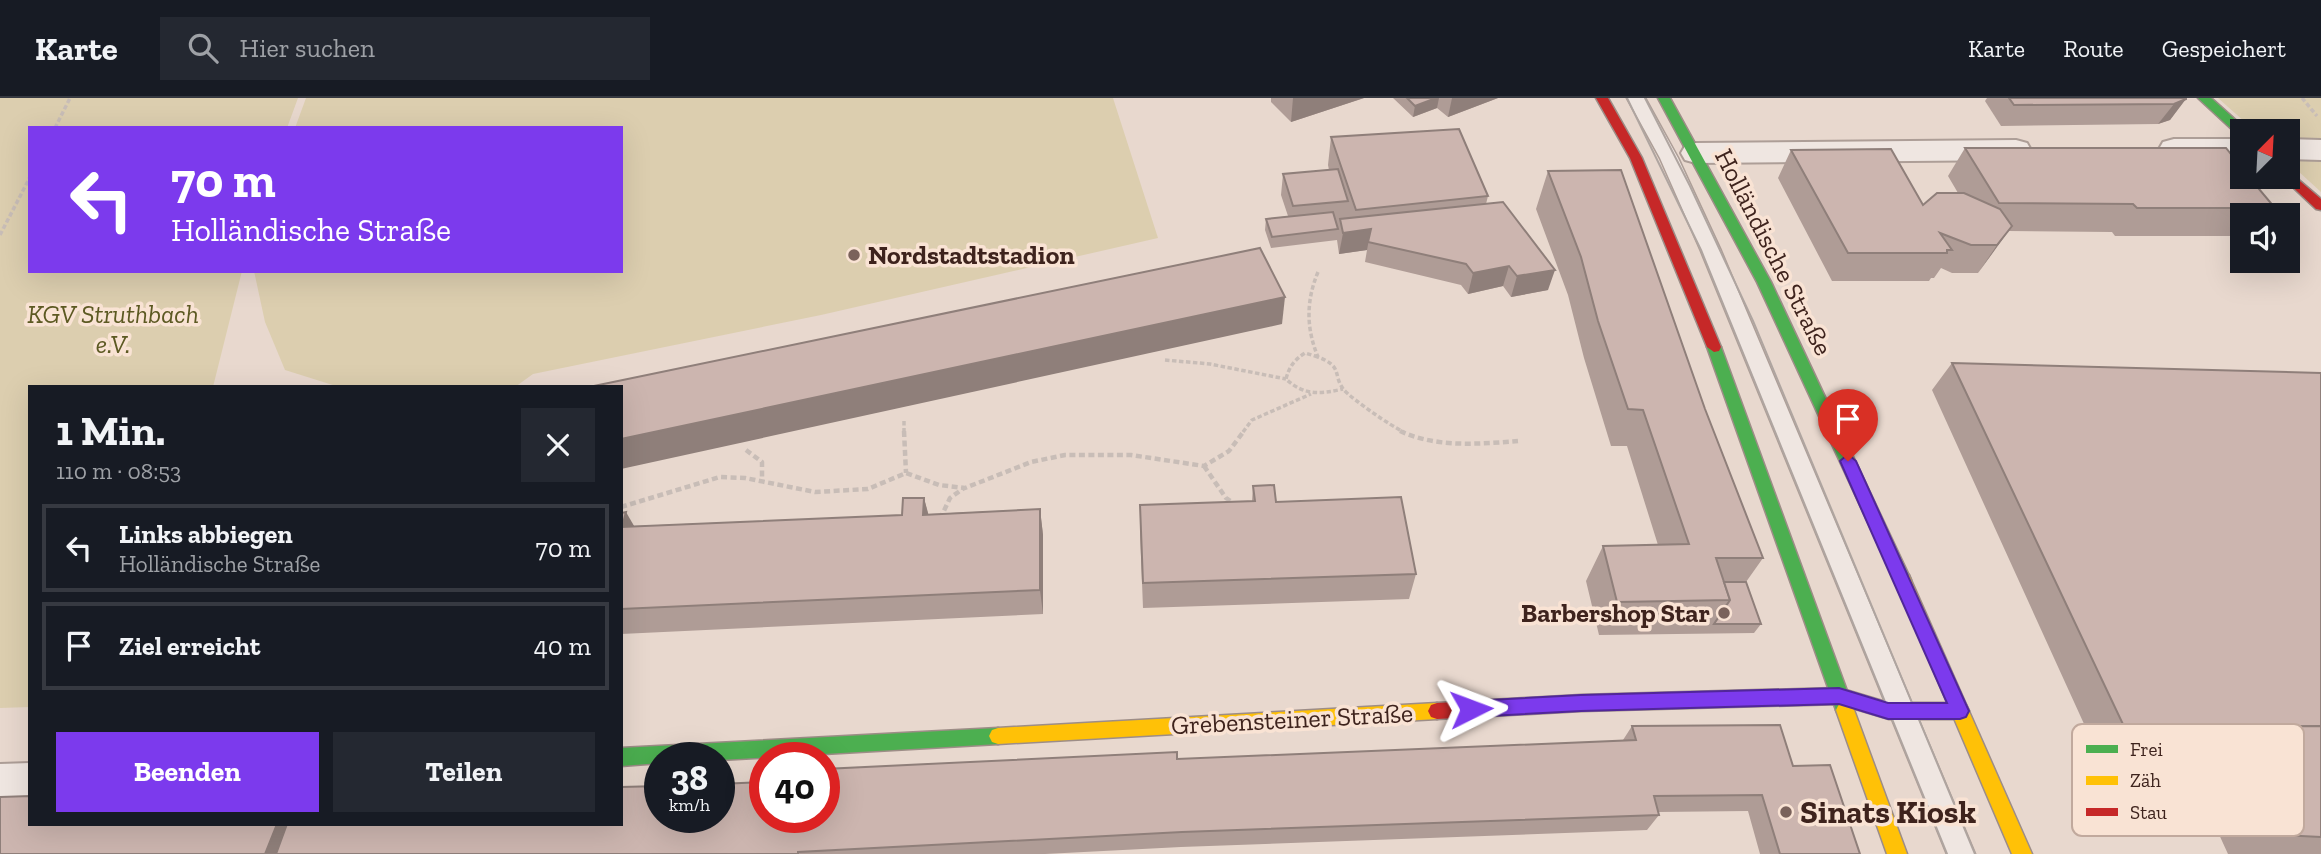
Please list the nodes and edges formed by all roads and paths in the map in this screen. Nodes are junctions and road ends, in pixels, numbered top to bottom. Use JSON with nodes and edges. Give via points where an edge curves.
{"nodes":[{"id":1,"x":70,"y":98,"type":"edge"},
{"id":2,"x":1602,"y":98,"type":"edge"},
{"id":3,"x":1636,"y":98,"type":"edge"},
{"id":4,"x":1664,"y":98,"type":"edge"},
{"id":5,"x":2204,"y":98,"type":"edge"},
{"id":6,"x":2302,"y":98,"type":"edge"},
{"id":7,"x":2321,"y":120,"type":"edge"},
{"id":8,"x":2230,"y":121,"type":"edge"},
{"id":9,"x":56,"y":126,"type":"edge"},
{"id":10,"x":2147,"y":149,"type":"edge"},
{"id":11,"x":2230,"y":149,"type":"edge"},
{"id":12,"x":2300,"y":149,"type":"edge"},
{"id":13,"x":2038,"y":150,"type":"edge"},
{"id":14,"x":2321,"y":150,"type":"edge"},
{"id":15,"x":1696,"y":153,"type":"junction"},
{"id":16,"x":28,"y":181,"type":"edge"},
{"id":17,"x":2300,"y":186,"type":"edge"},
{"id":18,"x":2321,"y":206,"type":"edge"},
{"id":19,"x":0,"y":235,"type":"edge"},
{"id":20,"x":1318,"y":272,"type":"dead end"},
{"id":21,"x":1318,"y":357,"type":"junction"},
{"id":22,"x":1165,"y":360,"type":"dead end"},
{"id":23,"x":1286,"y":379,"type":"junction"},
{"id":24,"x":1343,"y":389,"type":"junction"},
{"id":25,"x":1311,"y":394,"type":"junction"},
{"id":26,"x":904,"y":421,"type":"dead end"},
{"id":27,"x":1518,"y":441,"type":"dead end"},
{"id":28,"x":746,"y":450,"type":"dead end"},
{"id":29,"x":1204,"y":466,"type":"junction"},
{"id":30,"x":906,"y":473,"type":"junction"},
{"id":31,"x":762,"y":481,"type":"junction"},
{"id":32,"x":965,"y":488,"type":"junction"},
{"id":33,"x":623,"y":506,"type":"edge"},
{"id":34,"x":1237,"y":506,"type":"edge"},
{"id":35,"x":936,"y":529,"type":"edge"},
{"id":36,"x":1839,"y":696,"type":"junction"},
{"id":37,"x":1903,"y":711,"type":"junction"},
{"id":38,"x":1960,"y":711,"type":"junction"},
{"id":39,"x":623,"y":757,"type":"edge"},
{"id":40,"x":28,"y":784,"type":"edge"},
{"id":41,"x":0,"y":785,"type":"edge"},
{"id":42,"x":2019,"y":847,"type":"edge"},
{"id":43,"x":1896,"y":854,"type":"edge"},
{"id":44,"x":1961,"y":854,"type":"edge"},
{"id":45,"x":2036,"y":854,"type":"edge"}],
"edges":[{"from":1,"to":9,"type":"path"},
{"from":2,"to":36,"type":"main road","via":[[1636,158],[1714,348]]},
{"from":3,"to":37,"type":"lane","via":[[1712,251]]},
{"from":4,"to":15,"type":"main road","name":"Holländische Straße"},
{"from":5,"to":8,"type":"main road"},
{"from":6,"to":7,"type":"path"},
{"from":10,"to":11,"type":"street"},
{"from":12,"to":14,"type":"street"},
{"from":13,"to":15,"type":"street"},
{"from":15,"to":38,"type":"main road","name":"Holländische Straße","via":[[1792,335]]},
{"from":16,"to":19,"type":"path"},
{"from":17,"to":18,"type":"main road"},
{"from":20,"to":21,"type":"path","via":[[1310,294],[1308,328]]},
{"from":21,"to":23,"type":"path","via":[[1305,354],[1294,359]]},
{"from":21,"to":24,"type":"path","via":[[1331,362]]},
{"from":22,"to":23,"type":"path"},
{"from":23,"to":25,"type":"path","via":[[1295,389]]},
{"from":24,"to":25,"type":"path"},
{"from":24,"to":27,"type":"path","via":[[1420,440]]},
{"from":25,"to":29,"type":"path","via":[[1252,420],[1221,458]]},
{"from":26,"to":30,"type":"path"},
{"from":28,"to":31,"type":"path","via":[[762,462]]},
{"from":29,"to":32,"type":"path","via":[[1131,455],[1065,455],[1031,462]]},
{"from":29,"to":34,"type":"path"},
{"from":30,"to":31,"type":"path","via":[[868,489],[842,491],[815,492]]},
{"from":30,"to":32,"type":"path"},
{"from":31,"to":33,"type":"path","via":[[720,477]]},
{"from":32,"to":35,"type":"path","via":[[950,498]]},
{"from":36,"to":37,"type":"main road","name":"Grebensteiner Straße"},
{"from":36,"to":39,"type":"main road","name":"Grebensteiner Straße","via":[[1567,704]]},
{"from":36,"to":43,"type":"main road"},
{"from":37,"to":38,"type":"main road","name":"Grebensteiner Straße"},
{"from":37,"to":44,"type":"lane"},
{"from":38,"to":42,"type":"main road","name":"Holländische Straße"},
{"from":40,"to":41,"type":"street"},
{"from":42,"to":45,"type":"main road"}]}
